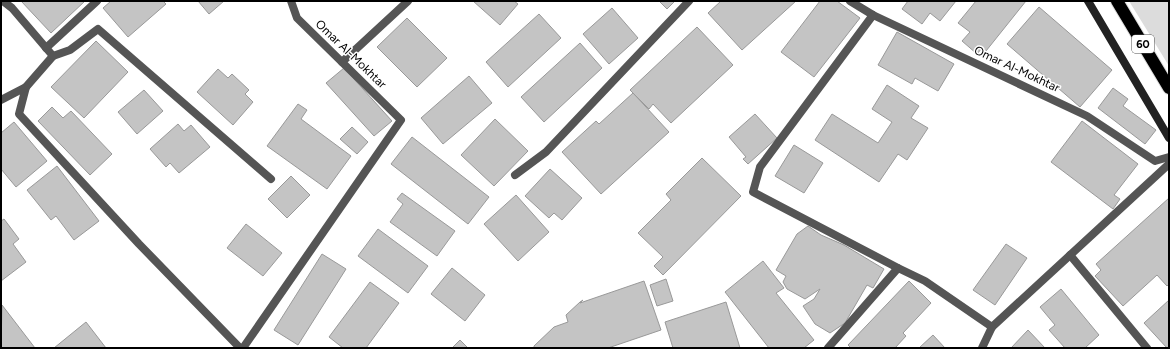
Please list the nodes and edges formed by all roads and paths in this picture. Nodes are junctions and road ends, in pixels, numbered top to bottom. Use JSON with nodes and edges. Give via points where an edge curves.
{"nodes":[{"id":1,"x":3,"y":1,"type":"edge"},
{"id":2,"x":98,"y":1,"type":"edge"},
{"id":3,"x":291,"y":1,"type":"edge"},
{"id":4,"x":408,"y":1,"type":"edge"},
{"id":5,"x":690,"y":1,"type":"edge"},
{"id":6,"x":850,"y":1,"type":"edge"},
{"id":7,"x":1088,"y":1,"type":"edge"},
{"id":8,"x":1117,"y":1,"type":"edge"},
{"id":9,"x":873,"y":15,"type":"junction"},
{"id":10,"x":46,"y":48,"type":"junction"},
{"id":11,"x":53,"y":56,"type":"junction"},
{"id":12,"x":342,"y":62,"type":"junction"},
{"id":13,"x":26,"y":87,"type":"junction"},
{"id":14,"x":1169,"y":88,"type":"edge"},
{"id":15,"x":1,"y":100,"type":"edge"},
{"id":16,"x":1169,"y":138,"type":"edge"},
{"id":17,"x":1169,"y":158,"type":"edge"},
{"id":18,"x":1169,"y":164,"type":"edge"},
{"id":19,"x":515,"y":175,"type":"dead end"},
{"id":20,"x":271,"y":179,"type":"dead end"},
{"id":21,"x":1070,"y":255,"type":"junction"},
{"id":22,"x":898,"y":268,"type":"junction"},
{"id":23,"x":992,"y":327,"type":"junction"},
{"id":24,"x":240,"y":348,"type":"edge"},
{"id":25,"x":243,"y":348,"type":"edge"},
{"id":26,"x":828,"y":348,"type":"edge"},
{"id":27,"x":982,"y":348,"type":"edge"},
{"id":28,"x":1147,"y":348,"type":"edge"}],
"edges":[{"from":1,"to":10,"type":"street"},
{"from":2,"to":10,"type":"street"},
{"from":3,"to":12,"type":"street","name":"Omar Al-Mokhtar","via":[[297,18]]},
{"from":4,"to":12,"type":"street"},
{"from":5,"to":19,"type":"street","via":[[546,152]]},
{"from":6,"to":9,"type":"street","name":"Omar Al-Mokhtar"},
{"from":7,"to":16,"type":"street"},
{"from":8,"to":14,"type":"highway","number":"60"},
{"from":9,"to":17,"type":"street","name":"Omar Al-Mokhtar","via":[[1088,116],[1155,161]]},
{"from":9,"to":22,"type":"street","via":[[760,167],[753,192]]},
{"from":10,"to":11,"type":"street"},
{"from":11,"to":13,"type":"street"},
{"from":11,"to":20,"type":"street","via":[[70,50],[98,29]]},
{"from":12,"to":25,"type":"street","name":"Omar Al-Mokhtar","via":[[401,120]]},
{"from":13,"to":15,"type":"street"},
{"from":13,"to":24,"type":"street","via":[[19,114],[139,244]]},
{"from":18,"to":21,"type":"street"},
{"from":21,"to":23,"type":"street"},
{"from":21,"to":28,"type":"street"},
{"from":22,"to":23,"type":"street","via":[[926,281]]},
{"from":22,"to":26,"type":"street"},
{"from":23,"to":27,"type":"street"}]}
